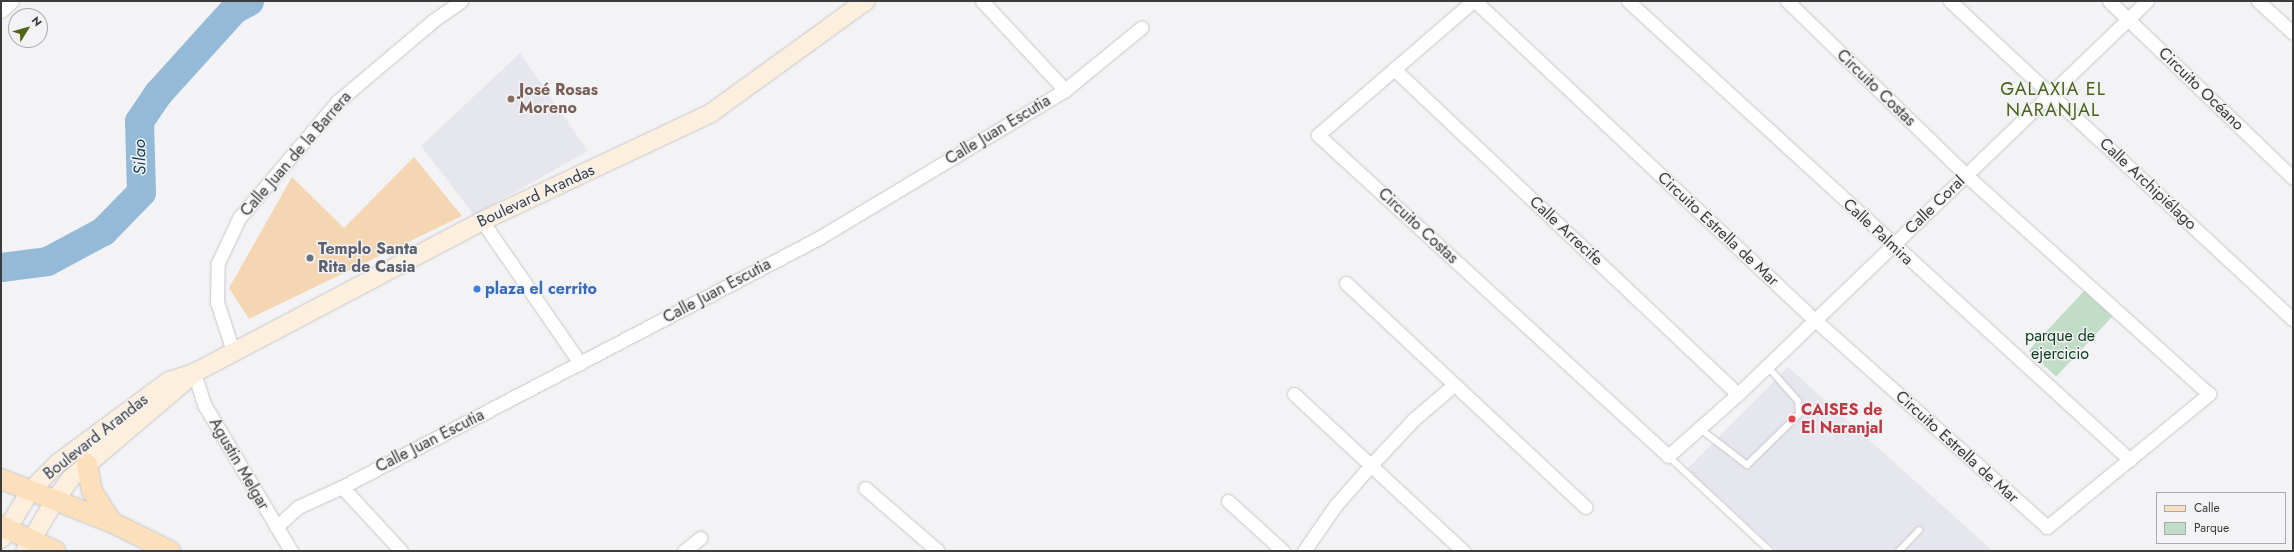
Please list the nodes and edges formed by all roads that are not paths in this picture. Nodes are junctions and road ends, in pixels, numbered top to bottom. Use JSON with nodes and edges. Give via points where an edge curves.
{"nodes":[{"id":1,"x":12,"y":1,"type":"edge"},
{"id":2,"x":461,"y":1,"type":"edge"},
{"id":3,"x":866,"y":1,"type":"edge"},
{"id":4,"x":982,"y":1,"type":"edge"},
{"id":5,"x":1474,"y":1,"type":"edge"},
{"id":6,"x":1628,"y":1,"type":"edge"},
{"id":7,"x":1787,"y":1,"type":"edge"},
{"id":8,"x":1950,"y":1,"type":"edge"},
{"id":9,"x":2109,"y":1,"type":"edge"},
{"id":10,"x":2147,"y":1,"type":"edge"},
{"id":11,"x":2258,"y":1,"type":"edge"},
{"id":12,"x":1,"y":11,"type":"edge"},
{"id":13,"x":2128,"y":19,"type":"junction"},
{"id":14,"x":1142,"y":27,"type":"dead end"},
{"id":15,"x":2293,"y":33,"type":"edge"},
{"id":16,"x":1394,"y":69,"type":"junction"},
{"id":17,"x":1065,"y":90,"type":"junction"},
{"id":18,"x":2051,"y":94,"type":"junction"},
{"id":19,"x":1966,"y":175,"type":"junction"},
{"id":20,"x":2293,"y":178,"type":"edge"},
{"id":21,"x":482,"y":221,"type":"junction"},
{"id":22,"x":1893,"y":246,"type":"junction"},
{"id":23,"x":1346,"y":283,"type":"dead end"},
{"id":24,"x":1815,"y":320,"type":"junction"},
{"id":25,"x":2293,"y":320,"type":"edge"},
{"id":26,"x":233,"y":351,"type":"junction"},
{"id":27,"x":580,"y":363,"type":"junction"},
{"id":28,"x":1767,"y":366,"type":"junction"},
{"id":29,"x":194,"y":373,"type":"junction"},
{"id":30,"x":1454,"y":385,"type":"junction"},
{"id":31,"x":1294,"y":394,"type":"dead end"},
{"id":32,"x":1738,"y":394,"type":"junction"},
{"id":33,"x":1699,"y":428,"type":"junction"},
{"id":34,"x":1668,"y":456,"type":"junction"},
{"id":35,"x":2130,"y":460,"type":"junction"},
{"id":36,"x":87,"y":464,"type":"junction"},
{"id":37,"x":1371,"y":465,"type":"junction"},
{"id":38,"x":1,"y":479,"type":"edge"},
{"id":39,"x":342,"y":487,"type":"junction"},
{"id":40,"x":865,"y":488,"type":"dead end"},
{"id":41,"x":31,"y":490,"type":"junction"},
{"id":42,"x":55,"y":500,"type":"junction"},
{"id":43,"x":1228,"y":501,"type":"dead end"},
{"id":44,"x":1585,"y":507,"type":"dead end"},
{"id":45,"x":110,"y":522,"type":"junction"},
{"id":46,"x":276,"y":527,"type":"junction"},
{"id":47,"x":1919,"y":530,"type":"dead end"},
{"id":48,"x":3,"y":531,"type":"edge"},
{"id":49,"x":700,"y":538,"type":"dead end"},
{"id":50,"x":28,"y":545,"type":"edge"},
{"id":51,"x":54,"y":551,"type":"edge"},
{"id":52,"x":170,"y":551,"type":"edge"},
{"id":53,"x":291,"y":551,"type":"edge"},
{"id":54,"x":401,"y":551,"type":"edge"},
{"id":55,"x":684,"y":551,"type":"edge"},
{"id":56,"x":938,"y":551,"type":"edge"},
{"id":57,"x":1283,"y":551,"type":"edge"},
{"id":58,"x":1304,"y":551,"type":"edge"},
{"id":59,"x":1463,"y":551,"type":"edge"},
{"id":60,"x":1770,"y":551,"type":"edge"},
{"id":61,"x":1899,"y":551,"type":"edge"}],
"edges":[{"from":1,"to":12,"type":"street"},
{"from":2,"to":26,"type":"street","name":"Calle Juan de la Barrera","via":[[434,20],[337,102],[239,218],[218,263],[217,302]]},
{"from":3,"to":21,"type":"main road","name":"Boulevard Arandas","via":[[711,113]]},
{"from":4,"to":17,"type":"street"},
{"from":5,"to":16,"type":"street","name":"Circuito Costas"},
{"from":5,"to":24,"type":"street","name":"Circuito Estrella de Mar"},
{"from":6,"to":22,"type":"street","name":"Calle Palmira"},
{"from":7,"to":19,"type":"street","name":"Circuito Costas"},
{"from":8,"to":18,"type":"street","name":"Calle Archipiélago"},
{"from":9,"to":13,"type":"street","name":"Circuito Océano"},
{"from":10,"to":13,"type":"street","name":"Calle Coral"},
{"from":11,"to":15,"type":"street"},
{"from":13,"to":18,"type":"street","name":"Calle Coral"},
{"from":13,"to":20,"type":"street","name":"Circuito Océano"},
{"from":14,"to":17,"type":"street","name":"Calle Juan Escutia"},
{"from":16,"to":32,"type":"street","name":"Calle Arrecife"},
{"from":16,"to":34,"type":"street","name":"Circuito Costas","via":[[1318,135]]},
{"from":17,"to":27,"type":"street","name":"Calle Juan Escutia","via":[[817,239]]},
{"from":18,"to":19,"type":"street","name":"Calle Coral"},
{"from":18,"to":25,"type":"street","name":"Calle Archipiélago"},
{"from":19,"to":22,"type":"street","name":"Calle Coral"},
{"from":19,"to":35,"type":"street","name":"Circuito Estrella de Mar","via":[[2209,394]]},
{"from":21,"to":26,"type":"main road","name":"Boulevard Arandas"},
{"from":21,"to":27,"type":"street"},
{"from":22,"to":24,"type":"street","name":"Calle Coral"},
{"from":22,"to":35,"type":"street","name":"Calle Palmira"},
{"from":23,"to":30,"type":"street"},
{"from":24,"to":28,"type":"street","name":"Calle Coral"},
{"from":24,"to":35,"type":"street","name":"Circuito Estrella de Mar","via":[[2047,527]]},
{"from":26,"to":29,"type":"main road","name":"Boulevard Arandas"},
{"from":27,"to":39,"type":"street","name":"Calle Juan Escutia"},
{"from":28,"to":32,"type":"street","name":"Calle Coral"},
{"from":28,"to":33,"type":"lane","via":[[1798,400],[1799,414],[1747,466]]},
{"from":29,"to":36,"type":"main road","name":"Boulevard Arandas","via":[[175,392]]},
{"from":29,"to":41,"type":"main road","name":"Boulevard Arandas","via":[[169,381],[139,401],[58,463]]},
{"from":29,"to":46,"type":"street","name":"Agustin Melgar","via":[[205,406]]},
{"from":30,"to":37,"type":"street","via":[[1414,419]]},
{"from":30,"to":44,"type":"street"},
{"from":31,"to":37,"type":"street"},
{"from":32,"to":33,"type":"street","name":"Calle Coral"},
{"from":33,"to":34,"type":"street","name":"Calle Coral"},
{"from":34,"to":60,"type":"lane"},
{"from":36,"to":42,"type":"main road","name":"Boulevard Arandas","via":[[70,479]]},
{"from":36,"to":45,"type":"main road","via":[[92,491]]},
{"from":37,"to":58,"type":"street","via":[[1335,506]]},
{"from":37,"to":59,"type":"street"},
{"from":38,"to":41,"type":"main road"},
{"from":39,"to":46,"type":"street","name":"Calle Juan Escutia","via":[[298,507]]},
{"from":39,"to":54,"type":"street"},
{"from":40,"to":56,"type":"street"},
{"from":41,"to":42,"type":"main road"},
{"from":41,"to":48,"type":"main road","name":"Boulevard Arandas"},
{"from":42,"to":45,"type":"main road"},
{"from":42,"to":50,"type":"main road","name":"Boulevard Arandas"},
{"from":43,"to":57,"type":"street"},
{"from":45,"to":52,"type":"main road"},
{"from":46,"to":53,"type":"street","name":"Agustin Melgar"},
{"from":47,"to":61,"type":"lane"},
{"from":48,"to":50,"type":"main road"},
{"from":49,"to":55,"type":"street"},
{"from":50,"to":51,"type":"main road"}]}
